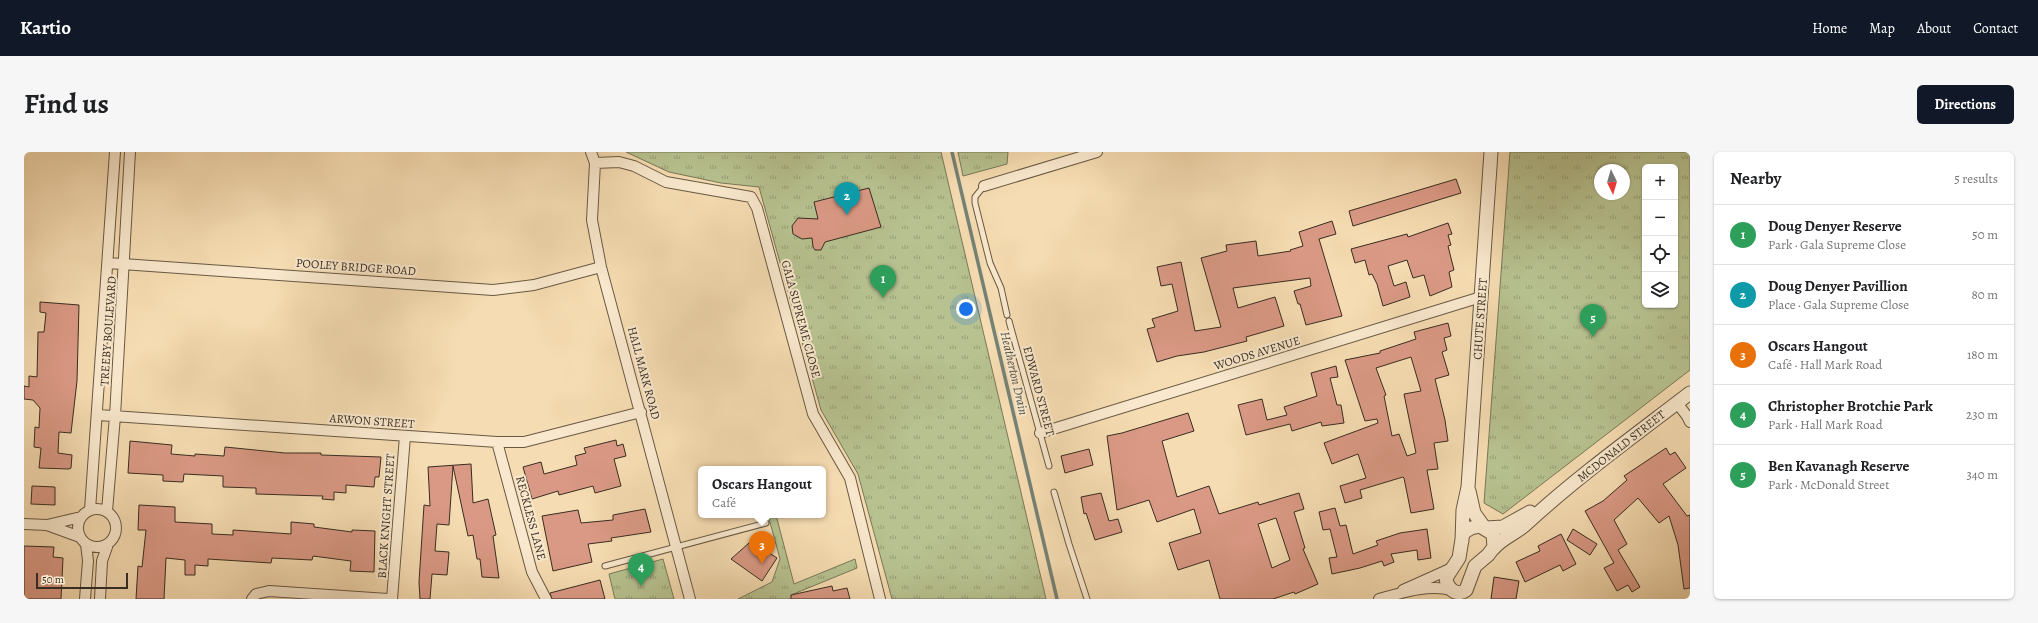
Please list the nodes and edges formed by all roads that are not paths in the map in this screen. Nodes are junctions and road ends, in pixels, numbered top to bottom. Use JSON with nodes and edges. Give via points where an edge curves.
{"nodes":[{"id":1,"x":115,"y":152,"type":"edge"},
{"id":2,"x":130,"y":152,"type":"edge"},
{"id":3,"x":591,"y":152,"type":"edge"},
{"id":4,"x":1097,"y":152,"type":"edge"},
{"id":5,"x":1491,"y":152,"type":"edge"},
{"id":6,"x":594,"y":163,"type":"junction"},
{"id":7,"x":984,"y":186,"type":"joint"},
{"id":8,"x":108,"y":263,"type":"junction"},
{"id":9,"x":125,"y":264,"type":"junction"},
{"id":10,"x":601,"y":267,"type":"junction"},
{"id":11,"x":1481,"y":297,"type":"junction"},
{"id":12,"x":1007,"y":315,"type":"dead end"},
{"id":13,"x":1009,"y":321,"type":"dead end"},
{"id":14,"x":1690,"y":393,"type":"edge"},
{"id":15,"x":1677,"y":403,"type":"junction"},
{"id":16,"x":641,"y":412,"type":"junction"},
{"id":17,"x":98,"y":415,"type":"junction"},
{"id":18,"x":115,"y":416,"type":"junction"},
{"id":19,"x":1690,"y":422,"type":"edge"},
{"id":20,"x":1040,"y":433,"type":"junction"},
{"id":21,"x":405,"y":436,"type":"junction"},
{"id":22,"x":498,"y":442,"type":"junction"},
{"id":23,"x":1049,"y":466,"type":"dead end"},
{"id":24,"x":1468,"y":487,"type":"junction"},
{"id":25,"x":1054,"y":492,"type":"dead end"},
{"id":26,"x":1553,"y":499,"type":"junction"},
{"id":27,"x":90,"y":510,"type":"junction"},
{"id":28,"x":107,"y":511,"type":"junction"},
{"id":29,"x":81,"y":517,"type":"junction"},
{"id":30,"x":766,"y":523,"type":"dead end"},
{"id":31,"x":24,"y":524,"type":"edge"},
{"id":32,"x":47,"y":525,"type":"junction"},
{"id":33,"x":1485,"y":528,"type":"junction"},
{"id":34,"x":83,"y":541,"type":"junction"},
{"id":35,"x":1462,"y":541,"type":"junction"},
{"id":36,"x":108,"y":544,"type":"junction"},
{"id":37,"x":677,"y":547,"type":"junction"},
{"id":38,"x":1493,"y":549,"type":"junction"},
{"id":39,"x":605,"y":566,"type":"dead end"},
{"id":40,"x":1454,"y":566,"type":"junction"},
{"id":41,"x":1470,"y":581,"type":"junction"},
{"id":42,"x":1453,"y":593,"type":"edge"},
{"id":43,"x":1394,"y":594,"type":"junction"},
{"id":44,"x":85,"y":599,"type":"edge"},
{"id":45,"x":100,"y":599,"type":"edge"},
{"id":46,"x":252,"y":599,"type":"edge"},
{"id":47,"x":388,"y":599,"type":"edge"},
{"id":48,"x":392,"y":599,"type":"edge"},
{"id":49,"x":546,"y":599,"type":"edge"},
{"id":50,"x":690,"y":599,"type":"edge"},
{"id":51,"x":880,"y":599,"type":"edge"},
{"id":52,"x":1087,"y":599,"type":"edge"},
{"id":53,"x":1379,"y":599,"type":"edge"},
{"id":54,"x":1468,"y":599,"type":"edge"}],
"edges":[{"from":1,"to":8,"type":"street","name":"TREEBY BOULEVARD"},
{"from":2,"to":9,"type":"street","name":"TREEBY BOULEVARD"},
{"from":3,"to":6,"type":"street","name":"HALL MARK ROAD"},
{"from":4,"to":7,"type":"street"},
{"from":5,"to":11,"type":"street","name":"CHUTE STREET"},
{"from":6,"to":10,"type":"street","name":"HALL MARK ROAD","via":[[592,220]]},
{"from":6,"to":51,"type":"street","name":"GALA SUPREME CLOSE","via":[[619,162],[634,166],[666,182],[751,197],[757,208],[814,414],[850,478]]},
{"from":7,"to":12,"type":"lane","via":[[975,197],[974,203]]},
{"from":8,"to":9,"type":"street","name":"POOLEY BRIDGE ROAD"},
{"from":8,"to":17,"type":"street","name":"TREEBY BOULEVARD"},
{"from":9,"to":10,"type":"street","name":"POOLEY BRIDGE ROAD","via":[[493,290],[534,285]]},
{"from":9,"to":18,"type":"street","name":"TREEBY BOULEVARD"},
{"from":10,"to":16,"type":"street","name":"HALL MARK ROAD"},
{"from":11,"to":20,"type":"street","name":"WOODS AVENUE"},
{"from":11,"to":24,"type":"street","name":"CHUTE STREET"},
{"from":13,"to":20,"type":"lane","name":"EDWARD STREET"},
{"from":14,"to":15,"type":"street","name":"MCDONALD STREET"},
{"from":15,"to":19,"type":"street"},
{"from":15,"to":26,"type":"street","name":"MCDONALD STREET"},
{"from":16,"to":22,"type":"street","name":"ARWON STREET","via":[[524,442]]},
{"from":16,"to":37,"type":"street","name":"HALL MARK ROAD"},
{"from":17,"to":18,"type":"street","name":"ARWON STREET"},
{"from":17,"to":27,"type":"street","name":"TREEBY BOULEVARD"},
{"from":18,"to":21,"type":"street","name":"ARWON STREET"},
{"from":18,"to":28,"type":"street","name":"TREEBY BOULEVARD"},
{"from":20,"to":23,"type":"lane","name":"EDWARD STREET"},
{"from":21,"to":22,"type":"street","name":"ARWON STREET"},
{"from":21,"to":48,"type":"street","name":"BLACK KNIGHT STREET"},
{"from":22,"to":49,"type":"street","name":"RECKLESS LANE","via":[[532,572]]},
{"from":24,"to":33,"type":"street","name":"CHUTE STREET","via":[[1474,513]]},
{"from":24,"to":35,"type":"street","name":"CHUTE STREET","via":[[1463,510]]},
{"from":25,"to":52,"type":"lane"},
{"from":26,"to":33,"type":"street","name":"MCDONALD STREET","via":[[1505,526]]},
{"from":26,"to":38,"type":"street","name":"MCDONALD STREET"},
{"from":27,"to":28,"type":"street"},
{"from":27,"to":29,"type":"street"},
{"from":28,"to":36,"type":"street","via":[[115,519],[116,525],[115,536]]},
{"from":29,"to":32,"type":"street"},
{"from":29,"to":34,"type":"street","via":[[78,527]]},
{"from":30,"to":37,"type":"lane"},
{"from":31,"to":32,"type":"street"},
{"from":32,"to":34,"type":"street"},
{"from":33,"to":35,"type":"street","name":"MCDONALD STREET","via":[[1476,526],[1467,530],[1463,533]]},
{"from":33,"to":38,"type":"street","name":"CHUTE STREET","via":[[1494,537]]},
{"from":34,"to":36,"type":"street","via":[[99,548]]},
{"from":34,"to":44,"type":"street","via":[[88,561]]},
{"from":35,"to":40,"type":"street","via":[[1460,556]]},
{"from":36,"to":45,"type":"street","via":[[101,565]]},
{"from":37,"to":39,"type":"lane"},
{"from":37,"to":50,"type":"street","name":"HALL MARK ROAD"},
{"from":38,"to":41,"type":"street","name":"MCDONALD STREET","via":[[1475,566]]},
{"from":40,"to":42,"type":"street","via":[[1446,578]]},
{"from":40,"to":43,"type":"street"},
{"from":41,"to":42,"type":"street","via":[[1464,592]]},
{"from":41,"to":54,"type":"street"},
{"from":42,"to":43,"type":"street","via":[[1439,588]]},
{"from":43,"to":53,"type":"street"},
{"from":46,"to":47,"type":"street","via":[[256,594],[268,592]]}]}
